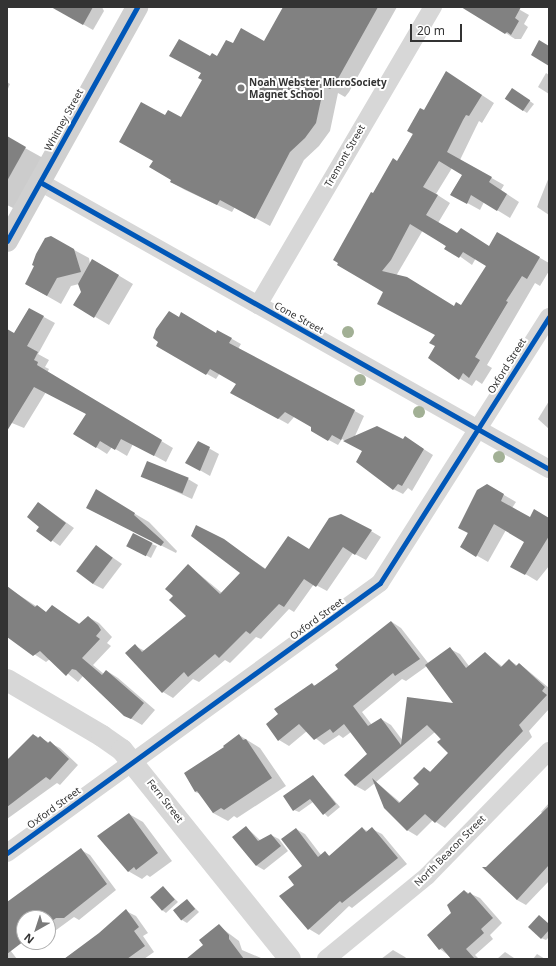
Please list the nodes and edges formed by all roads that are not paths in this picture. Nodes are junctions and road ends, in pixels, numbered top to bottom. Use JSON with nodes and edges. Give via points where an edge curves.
{"nodes":[{"id":1,"x":137,"y":7,"type":"edge"},
{"id":2,"x":433,"y":7,"type":"edge"},
{"id":3,"x":40,"y":182,"type":"junction"},
{"id":4,"x":7,"y":241,"type":"edge"},
{"id":5,"x":258,"y":305,"type":"junction"},
{"id":6,"x":549,"y":317,"type":"edge"},
{"id":7,"x":478,"y":430,"type":"junction"},
{"id":8,"x":549,"y":469,"type":"edge"},
{"id":9,"x":7,"y":680,"type":"edge"},
{"id":10,"x":549,"y":751,"type":"edge"},
{"id":11,"x":133,"y":761,"type":"junction"},
{"id":12,"x":7,"y":853,"type":"edge"},
{"id":13,"x":290,"y":959,"type":"edge"},
{"id":14,"x":326,"y":959,"type":"edge"}],
"edges":[{"from":1,"to":3,"type":"main road","name":"Whitney Street"},
{"from":2,"to":5,"type":"street","name":"Tremont Street"},
{"from":3,"to":4,"type":"main road","name":"Whitney Street"},
{"from":3,"to":5,"type":"street","name":"Cone Street"},
{"from":5,"to":7,"type":"street","name":"Cone Street"},
{"from":6,"to":7,"type":"street","name":"Oxford Street"},
{"from":7,"to":8,"type":"street","name":"Cone Street"},
{"from":7,"to":11,"type":"street","name":"Oxford Street","via":[[380,583]]},
{"from":9,"to":11,"type":"street","name":"Fern Street","via":[[102,736]]},
{"from":10,"to":14,"type":"street","name":"North Beacon Street","via":[[427,876]]},
{"from":11,"to":12,"type":"street","name":"Oxford Street"},
{"from":11,"to":13,"type":"street","name":"Fern Street"}]}
